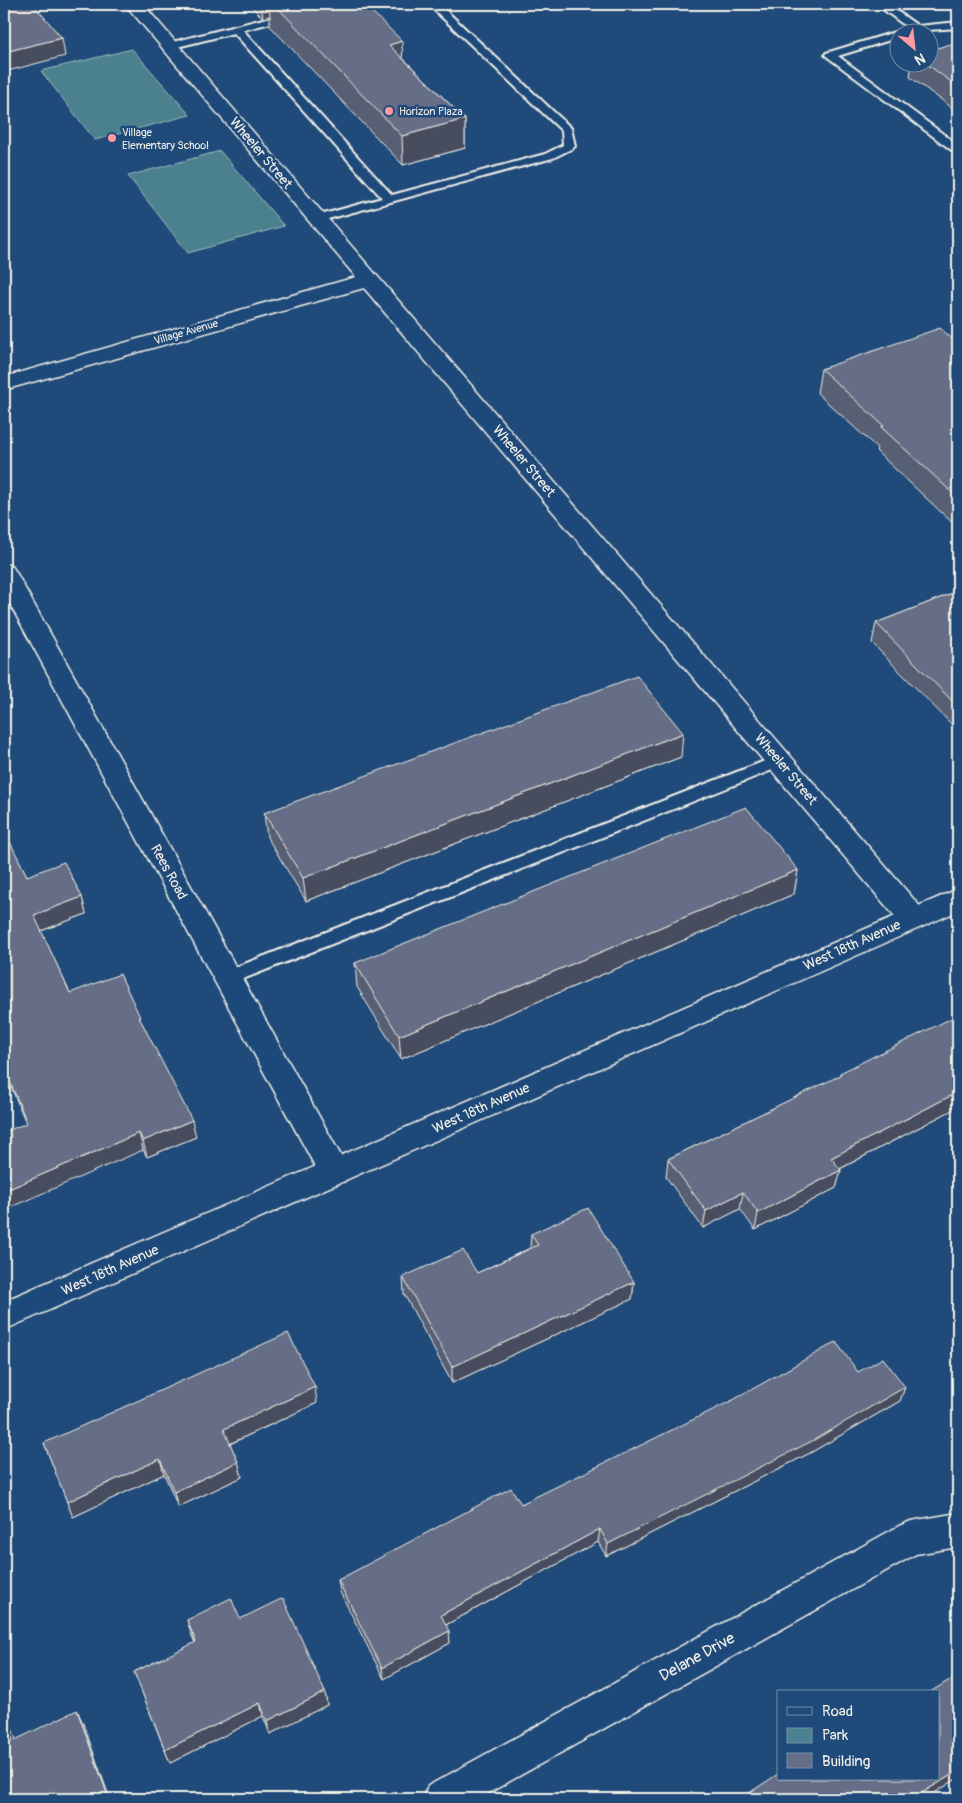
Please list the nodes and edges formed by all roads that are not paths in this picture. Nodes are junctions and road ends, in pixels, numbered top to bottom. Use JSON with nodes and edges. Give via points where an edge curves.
{"nodes":[{"id":1,"x":134,"y":4,"type":"edge"},
{"id":2,"x":433,"y":4,"type":"edge"},
{"id":3,"x":881,"y":4,"type":"edge"},
{"id":4,"x":300,"y":13,"type":"edge"},
{"id":5,"x":906,"y":22,"type":"edge"},
{"id":6,"x":958,"y":25,"type":"edge"},
{"id":7,"x":940,"y":27,"type":"edge"},
{"id":8,"x":236,"y":29,"type":"junction"},
{"id":9,"x":890,"y":37,"type":"edge"},
{"id":10,"x":169,"y":46,"type":"junction"},
{"id":11,"x":958,"y":150,"type":"edge"},
{"id":12,"x":390,"y":200,"type":"junction"},
{"id":13,"x":317,"y":219,"type":"junction"},
{"id":14,"x":369,"y":280,"type":"junction"},
{"id":15,"x":4,"y":384,"type":"edge"},
{"id":16,"x":4,"y":572,"type":"edge"},
{"id":17,"x":780,"y":761,"type":"junction"},
{"id":18,"x":958,"y":898,"type":"edge"},
{"id":19,"x":913,"y":918,"type":"junction"},
{"id":20,"x":227,"y":978,"type":"junction"},
{"id":21,"x":334,"y":1172,"type":"junction"},
{"id":22,"x":4,"y":1316,"type":"edge"},
{"id":23,"x":958,"y":1530,"type":"edge"},
{"id":24,"x":441,"y":1799,"type":"edge"}],
"edges":[{"from":1,"to":10,"type":"street","name":"Wheeler Street"},
{"from":2,"to":12,"type":"lane","via":[[567,130],[569,146],[549,156]]},
{"from":3,"to":5,"type":"lane"},
{"from":4,"to":8,"type":"lane"},
{"from":6,"to":7,"type":"lane"},
{"from":8,"to":10,"type":"lane"},
{"from":8,"to":12,"type":"lane"},
{"from":9,"to":11,"type":"lane","via":[[830,55]]},
{"from":10,"to":13,"type":"street","name":"Wheeler Street"},
{"from":12,"to":13,"type":"lane"},
{"from":13,"to":14,"type":"street","name":"Wheeler Street"},
{"from":14,"to":15,"type":"street","name":"Village Avenue"},
{"from":14,"to":17,"type":"street","name":"Wheeler Street"},
{"from":16,"to":20,"type":"street","name":"Rees Road"},
{"from":17,"to":19,"type":"street","name":"Wheeler Street"},
{"from":17,"to":20,"type":"lane"},
{"from":18,"to":19,"type":"street","name":"West 18th Avenue"},
{"from":19,"to":21,"type":"street","name":"West 18th Avenue"},
{"from":20,"to":21,"type":"street","name":"Rees Road"},
{"from":21,"to":22,"type":"street","name":"West 18th Avenue"},
{"from":23,"to":24,"type":"street","name":"Delane Drive","via":[[911,1538]]}]}
